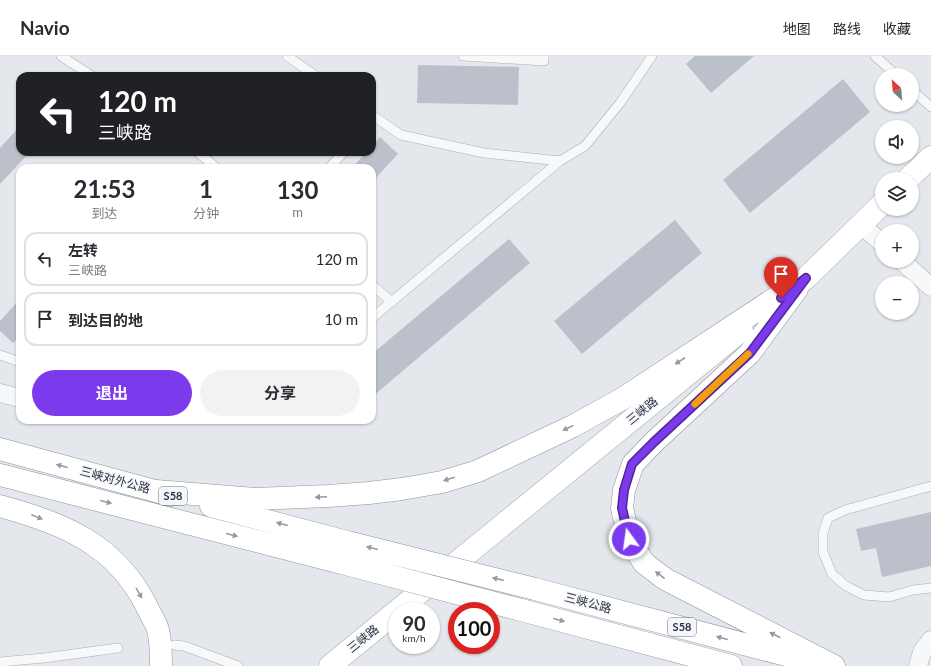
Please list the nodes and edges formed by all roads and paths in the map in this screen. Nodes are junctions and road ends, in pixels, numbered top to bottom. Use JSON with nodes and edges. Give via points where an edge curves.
{"nodes":[{"id":1,"x":61,"y":56,"type":"edge"},
{"id":2,"x":287,"y":56,"type":"edge"},
{"id":3,"x":463,"y":56,"type":"edge"},
{"id":4,"x":544,"y":56,"type":"edge"},
{"id":5,"x":652,"y":56,"type":"edge"},
{"id":6,"x":875,"y":56,"type":"edge"},
{"id":7,"x":888,"y":68,"type":"edge"},
{"id":8,"x":86,"y":72,"type":"edge"},
{"id":9,"x":310,"y":72,"type":"edge"},
{"id":10,"x":919,"y":96,"type":"edge"},
{"id":11,"x":931,"y":107,"type":"edge"},
{"id":12,"x":376,"y":120,"type":"edge"},
{"id":13,"x":202,"y":156,"type":"edge"},
{"id":14,"x":340,"y":156,"type":"edge"},
{"id":15,"x":931,"y":157,"type":"edge"},
{"id":16,"x":560,"y":161,"type":"junction"},
{"id":17,"x":212,"y":164,"type":"edge"},
{"id":18,"x":333,"y":164,"type":"edge"},
{"id":19,"x":915,"y":172,"type":"edge"},
{"id":20,"x":875,"y":211,"type":"edge"},
{"id":21,"x":861,"y":225,"type":"junction"},
{"id":22,"x":875,"y":237,"type":"edge"},
{"id":23,"x":910,"y":268,"type":"edge"},
{"id":24,"x":806,"y":278,"type":"junction"},
{"id":25,"x":931,"y":287,"type":"edge"},
{"id":26,"x":376,"y":288,"type":"edge"},
{"id":27,"x":392,"y":302,"type":"junction"},
{"id":28,"x":376,"y":315,"type":"edge"},
{"id":29,"x":0,"y":355,"type":"edge"},
{"id":30,"x":16,"y":361,"type":"edge"},
{"id":31,"x":0,"y":393,"type":"edge"},
{"id":32,"x":16,"y":397,"type":"edge"},
{"id":33,"x":0,"y":449,"type":"edge"},
{"id":34,"x":0,"y":475,"type":"edge"},
{"id":35,"x":931,"y":486,"type":"edge"},
{"id":36,"x":156,"y":491,"type":"junction"},
{"id":37,"x":0,"y":506,"type":"edge"},
{"id":38,"x":347,"y":542,"type":"joint"},
{"id":39,"x":338,"y":562,"type":"joint"},
{"id":40,"x":931,"y":588,"type":"edge"},
{"id":41,"x":408,"y":602,"type":"edge"},
{"id":42,"x":388,"y":618,"type":"edge"},
{"id":43,"x":174,"y":645,"type":"dead end"},
{"id":44,"x":118,"y":648,"type":"dead end"},
{"id":45,"x":0,"y":662,"type":"edge"},
{"id":46,"x":161,"y":666,"type":"edge"},
{"id":47,"x":238,"y":666,"type":"edge"},
{"id":48,"x":330,"y":666,"type":"edge"},
{"id":49,"x":731,"y":666,"type":"edge"},
{"id":50,"x":828,"y":666,"type":"edge"},
{"id":51,"x":834,"y":666,"type":"edge"}],
"edges":[{"from":1,"to":8,"type":"lane"},
{"from":2,"to":9,"type":"lane"},
{"from":3,"to":4,"type":"lane","via":[[544,61]]},
{"from":5,"to":16,"type":"lane","via":[[620,104],[585,146]]},
{"from":6,"to":7,"type":"lane"},
{"from":10,"to":11,"type":"lane"},
{"from":12,"to":16,"type":"lane","via":[[401,135],[484,153]]},
{"from":13,"to":17,"type":"lane"},
{"from":14,"to":18,"type":"lane"},
{"from":15,"to":19,"type":"main road"},
{"from":16,"to":27,"type":"lane"},
{"from":20,"to":21,"type":"main road","name":"三峡路"},
{"from":21,"to":22,"type":"street"},
{"from":21,"to":24,"type":"main road","name":"三峡路"},
{"from":23,"to":25,"type":"street"},
{"from":24,"to":36,"type":"main road","one_way":true,"via":[[622,399],[573,426],[478,471],[442,482],[402,489],[328,496],[255,499]]},
{"from":24,"to":41,"type":"main road","name":"三峡路"},
{"from":51,"to":24,"type":"main road","one_way":true,"via":[[665,579],[644,563],[629,539],[622,508],[624,490],[632,464],[750,353]]},
{"from":26,"to":27,"type":"lane"},
{"from":27,"to":28,"type":"lane"},
{"from":29,"to":30,"type":"lane"},
{"from":31,"to":32,"type":"street"},
{"from":36,"to":33,"type":"main road","name":"三峡对外公路","number":"S58","one_way":true},
{"from":34,"to":39,"type":"main road","name":"三峡对外公路","number":"S58","one_way":true},
{"from":35,"to":40,"type":"lane","via":[[845,510],[828,518],[823,533],[823,552],[832,574],[846,586],[864,595],[890,596]]},
{"from":38,"to":36,"type":"main road","name":"三峡对外公路","number":"S58","one_way":true},
{"from":37,"to":46,"type":"main road","one_way":true,"via":[[35,515],[90,541],[113,559],[131,579],[157,627]]},
{"from":50,"to":38,"type":"main road","name":"三峡公路","number":"S58","one_way":true,"bridge":true},
{"from":39,"to":49,"type":"main road","name":"三峡公路","number":"S58","one_way":true,"bridge":true},
{"from":42,"to":48,"type":"main road","name":"三峡路"},
{"from":43,"to":47,"type":"lane","via":[[184,646]]},
{"from":44,"to":45,"type":"lane"}]}
